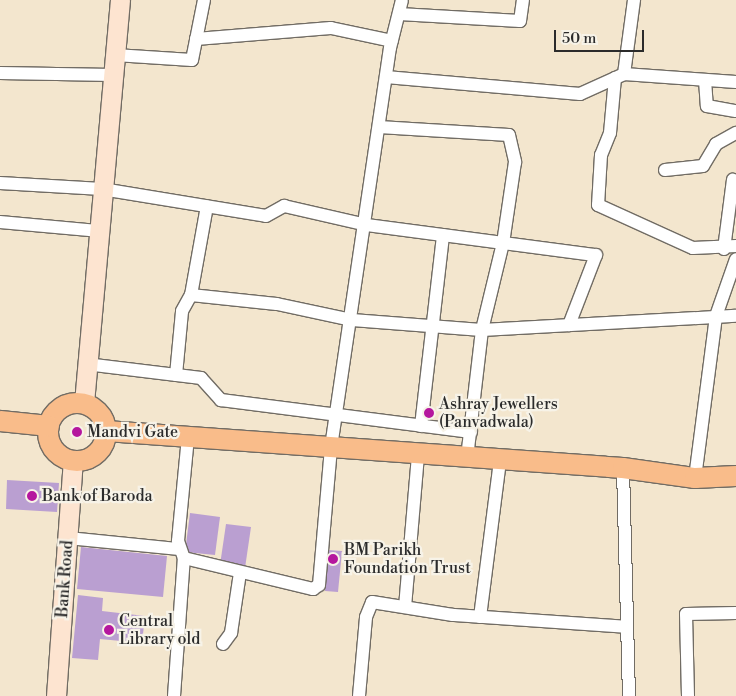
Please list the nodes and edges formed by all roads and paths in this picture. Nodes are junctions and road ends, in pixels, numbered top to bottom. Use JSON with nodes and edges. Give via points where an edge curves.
{"nodes":[{"id":1,"x":120,"y":0,"type":"edge"},
{"id":2,"x":204,"y":0,"type":"edge"},
{"id":3,"x":402,"y":0,"type":"edge"},
{"id":4,"x":523,"y":0,"type":"edge"},
{"id":5,"x":634,"y":0,"type":"edge"},
{"id":6,"x":398,"y":14,"type":"junction"},
{"id":7,"x":196,"y":39,"type":"junction"},
{"id":8,"x":392,"y":40,"type":"junction"},
{"id":9,"x":115,"y":55,"type":"junction"},
{"id":10,"x":0,"y":73,"type":"edge"},
{"id":11,"x":113,"y":75,"type":"junction"},
{"id":12,"x":619,"y":76,"type":"junction"},
{"id":13,"x":386,"y":77,"type":"junction"},
{"id":14,"x":705,"y":80,"type":"junction"},
{"id":15,"x":736,"y":82,"type":"edge"},
{"id":16,"x":736,"y":112,"type":"edge"},
{"id":17,"x":379,"y":127,"type":"junction"},
{"id":18,"x":736,"y":133,"type":"edge"},
{"id":19,"x":665,"y":170,"type":"dead end"},
{"id":20,"x":0,"y":175,"type":"edge"},
{"id":21,"x":733,"y":180,"type":"dead end"},
{"id":22,"x":0,"y":183,"type":"edge"},
{"id":23,"x":102,"y":186,"type":"junction"},
{"id":24,"x":207,"y":206,"type":"junction"},
{"id":25,"x":0,"y":222,"type":"edge"},
{"id":26,"x":367,"y":225,"type":"junction"},
{"id":27,"x":98,"y":231,"type":"junction"},
{"id":28,"x":443,"y":235,"type":"junction"},
{"id":29,"x":503,"y":243,"type":"junction"},
{"id":30,"x":730,"y":248,"type":"edge"},
{"id":31,"x":736,"y":259,"type":"edge"},
{"id":32,"x":191,"y":295,"type":"junction"},
{"id":33,"x":716,"y":316,"type":"junction"},
{"id":34,"x":736,"y":316,"type":"edge"},
{"id":35,"x":352,"y":320,"type":"junction"},
{"id":36,"x":569,"y":325,"type":"junction"},
{"id":37,"x":432,"y":327,"type":"junction"},
{"id":38,"x":482,"y":330,"type":"junction"},
{"id":39,"x":86,"y":364,"type":"junction"},
{"id":40,"x":176,"y":375,"type":"junction"},
{"id":41,"x":84,"y":403,"type":"junction"},
{"id":42,"x":336,"y":415,"type":"junction"},
{"id":43,"x":0,"y":420,"type":"edge"},
{"id":44,"x":421,"y":426,"type":"junction"},
{"id":45,"x":106,"y":431,"type":"junction"},
{"id":46,"x":0,"y":432,"type":"edge"},
{"id":47,"x":48,"y":432,"type":"junction"},
{"id":48,"x":471,"y":432,"type":"junction"},
{"id":49,"x":188,"y":437,"type":"junction"},
{"id":50,"x":331,"y":448,"type":"junction"},
{"id":51,"x":418,"y":454,"type":"junction"},
{"id":52,"x":467,"y":458,"type":"junction"},
{"id":53,"x":500,"y":460,"type":"junction"},
{"id":54,"x":73,"y":461,"type":"junction"},
{"id":55,"x":623,"y":468,"type":"junction"},
{"id":56,"x":736,"y":476,"type":"edge"},
{"id":57,"x":695,"y":478,"type":"junction"},
{"id":58,"x":68,"y":538,"type":"junction"},
{"id":59,"x":182,"y":553,"type":"junction"},
{"id":60,"x":240,"y":573,"type":"junction"},
{"id":61,"x":405,"y":607,"type":"junction"},
{"id":62,"x":736,"y":613,"type":"edge"},
{"id":63,"x":480,"y":617,"type":"junction"},
{"id":64,"x":627,"y":627,"type":"junction"},
{"id":65,"x":223,"y":644,"type":"dead end"},
{"id":66,"x":56,"y":696,"type":"edge"},
{"id":67,"x":174,"y":696,"type":"edge"},
{"id":68,"x":358,"y":696,"type":"edge"},
{"id":69,"x":629,"y":696,"type":"edge"},
{"id":70,"x":688,"y":696,"type":"edge"}],
"edges":[{"from":1,"to":9,"type":"main road"},
{"from":2,"to":7,"type":"street"},
{"from":3,"to":6,"type":"street"},
{"from":4,"to":6,"type":"street","via":[[520,21]]},
{"from":5,"to":12,"type":"street"},
{"from":6,"to":8,"type":"street"},
{"from":7,"to":8,"type":"street","via":[[331,28]]},
{"from":7,"to":9,"type":"street","via":[[192,60]]},
{"from":8,"to":13,"type":"street"},
{"from":9,"to":11,"type":"main road"},
{"from":10,"to":11,"type":"street"},
{"from":11,"to":23,"type":"main road"},
{"from":12,"to":13,"type":"street","via":[[580,94]]},
{"from":12,"to":14,"type":"street"},
{"from":12,"to":30,"type":"street","via":[[610,133],[601,154],[598,205],[693,248]]},
{"from":13,"to":17,"type":"street"},
{"from":14,"to":15,"type":"street"},
{"from":14,"to":16,"type":"street","via":[[706,106]]},
{"from":17,"to":26,"type":"street"},
{"from":17,"to":29,"type":"street","via":[[509,135],[515,162]]},
{"from":18,"to":19,"type":"street","via":[[716,144],[703,166]]},
{"from":20,"to":23,"type":"street"},
{"from":21,"to":30,"type":"street"},
{"from":22,"to":23,"type":"street"},
{"from":23,"to":24,"type":"street"},
{"from":23,"to":27,"type":"main road"},
{"from":24,"to":26,"type":"street","via":[[266,216],[284,206]]},
{"from":24,"to":32,"type":"street"},
{"from":25,"to":27,"type":"street"},
{"from":26,"to":28,"type":"street"},
{"from":26,"to":35,"type":"street"},
{"from":27,"to":39,"type":"main road"},
{"from":28,"to":29,"type":"street"},
{"from":28,"to":37,"type":"street"},
{"from":29,"to":36,"type":"street","via":[[596,255]]},
{"from":29,"to":38,"type":"street"},
{"from":31,"to":33,"type":"street"},
{"from":32,"to":35,"type":"street","via":[[277,304]]},
{"from":32,"to":40,"type":"street","via":[[182,311]]},
{"from":33,"to":34,"type":"street"},
{"from":33,"to":36,"type":"street"},
{"from":33,"to":57,"type":"street"},
{"from":35,"to":37,"type":"street"},
{"from":35,"to":42,"type":"street"},
{"from":36,"to":38,"type":"street"},
{"from":37,"to":38,"type":"street"},
{"from":37,"to":44,"type":"street"},
{"from":38,"to":48,"type":"street"},
{"from":39,"to":40,"type":"street"},
{"from":39,"to":41,"type":"main road"},
{"from":40,"to":42,"type":"street","via":[[201,378],[221,400]]},
{"from":41,"to":45,"type":"main road","via":[[99,411]]},
{"from":41,"to":47,"type":"main road","via":[[60,407]]},
{"from":42,"to":44,"type":"street"},
{"from":42,"to":50,"type":"street"},
{"from":43,"to":47,"type":"main road"},
{"from":44,"to":48,"type":"street"},
{"from":45,"to":49,"type":"main road"},
{"from":45,"to":54,"type":"main road","via":[[99,452]]},
{"from":46,"to":47,"type":"main road"},
{"from":47,"to":54,"type":"main road","via":[[56,453]]},
{"from":48,"to":52,"type":"street"},
{"from":49,"to":50,"type":"main road"},
{"from":49,"to":59,"type":"street"},
{"from":50,"to":51,"type":"main road"},
{"from":50,"to":60,"type":"street","via":[[318,585],[313,589]]},
{"from":51,"to":52,"type":"main road"},
{"from":51,"to":61,"type":"street"},
{"from":52,"to":53,"type":"main road"},
{"from":53,"to":55,"type":"main road"},
{"from":53,"to":63,"type":"street"},
{"from":54,"to":58,"type":"main road","name":"Bank Road"},
{"from":55,"to":57,"type":"main road"},
{"from":55,"to":64,"type":"street"},
{"from":56,"to":57,"type":"main road"},
{"from":58,"to":59,"type":"street"},
{"from":58,"to":66,"type":"main road","name":"Bank Road"},
{"from":59,"to":60,"type":"street"},
{"from":59,"to":67,"type":"street"},
{"from":60,"to":65,"type":"street","via":[[231,633]]},
{"from":61,"to":63,"type":"street"},
{"from":61,"to":68,"type":"street","via":[[372,602],[368,608]]},
{"from":62,"to":70,"type":"street","via":[[686,614]]},
{"from":63,"to":64,"type":"street"},
{"from":64,"to":69,"type":"street"}]}
